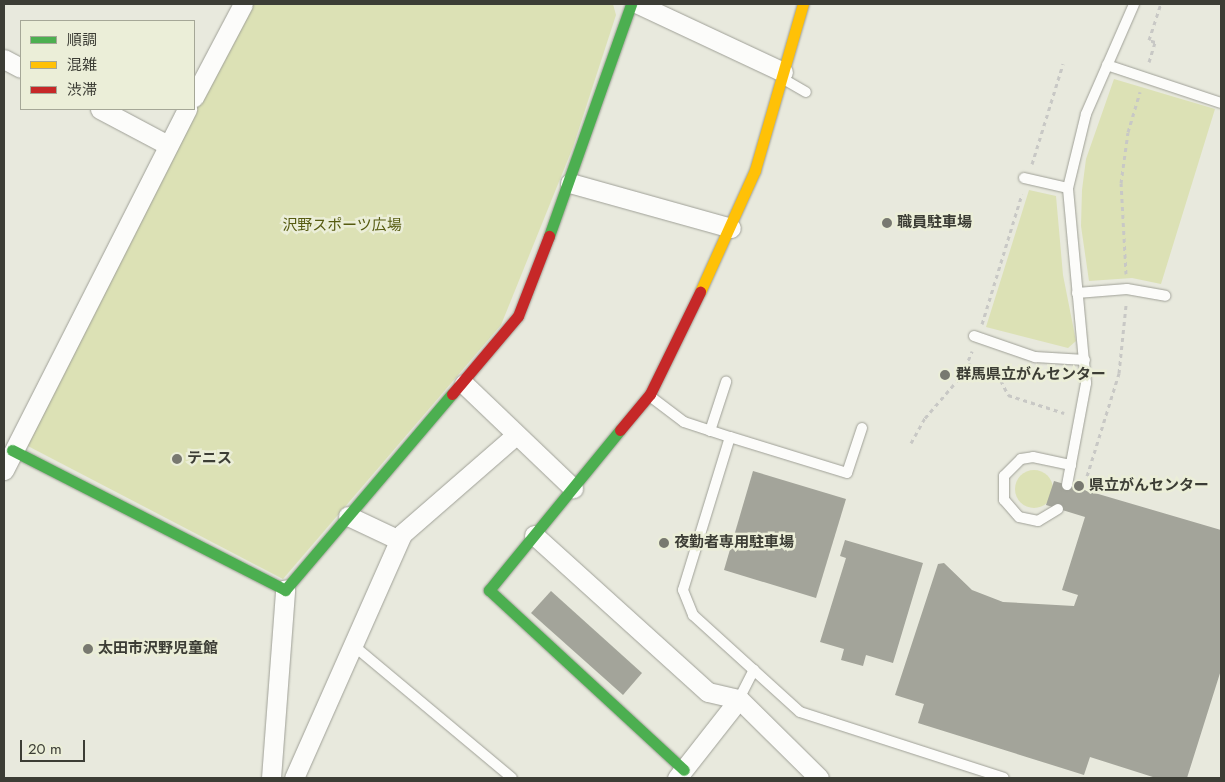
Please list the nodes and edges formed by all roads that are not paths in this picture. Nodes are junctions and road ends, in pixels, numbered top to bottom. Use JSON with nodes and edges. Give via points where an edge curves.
{"nodes":[{"id":1,"x":243,"y":4,"type":"edge"},
{"id":2,"x":631,"y":4,"type":"edge"},
{"id":3,"x":638,"y":4,"type":"edge"},
{"id":4,"x":803,"y":4,"type":"edge"},
{"id":5,"x":1134,"y":4,"type":"edge"},
{"id":6,"x":4,"y":59,"type":"edge"},
{"id":7,"x":1107,"y":65,"type":"junction"},
{"id":8,"x":20,"y":67,"type":"edge"},
{"id":9,"x":783,"y":72,"type":"junction"},
{"id":10,"x":806,"y":92,"type":"dead end"},
{"id":11,"x":195,"y":95,"type":"edge"},
{"id":12,"x":1221,"y":103,"type":"edge"},
{"id":13,"x":102,"y":110,"type":"edge"},
{"id":14,"x":186,"y":110,"type":"edge"},
{"id":15,"x":168,"y":145,"type":"junction"},
{"id":16,"x":1026,"y":178,"type":"road end"},
{"id":17,"x":570,"y":183,"type":"junction"},
{"id":18,"x":1068,"y":188,"type":"junction"},
{"id":19,"x":731,"y":228,"type":"junction"},
{"id":20,"x":1077,"y":293,"type":"junction"},
{"id":21,"x":1165,"y":296,"type":"dead end"},
{"id":22,"x":976,"y":336,"type":"road end"},
{"id":23,"x":1085,"y":360,"type":"junction"},
{"id":24,"x":726,"y":382,"type":"dead end"},
{"id":25,"x":464,"y":384,"type":"junction"},
{"id":26,"x":650,"y":394,"type":"junction"},
{"id":27,"x":862,"y":428,"type":"dead end"},
{"id":28,"x":710,"y":431,"type":"junction"},
{"id":29,"x":516,"y":435,"type":"junction"},
{"id":30,"x":730,"y":437,"type":"junction"},
{"id":31,"x":12,"y":450,"type":"junction"},
{"id":32,"x":1071,"y":465,"type":"junction"},
{"id":33,"x":4,"y":470,"type":"edge"},
{"id":34,"x":1067,"y":485,"type":"dead end"},
{"id":35,"x":573,"y":488,"type":"junction"},
{"id":36,"x":1058,"y":509,"type":"dead end"},
{"id":37,"x":348,"y":516,"type":"junction"},
{"id":38,"x":534,"y":535,"type":"junction"},
{"id":39,"x":399,"y":540,"type":"junction"},
{"id":40,"x":285,"y":590,"type":"junction"},
{"id":41,"x":353,"y":645,"type":"junction"},
{"id":42,"x":754,"y":670,"type":"junction"},
{"id":43,"x":739,"y":699,"type":"junction"},
{"id":44,"x":681,"y":774,"type":"edge"},
{"id":45,"x":271,"y":778,"type":"edge"},
{"id":46,"x":294,"y":778,"type":"edge"},
{"id":47,"x":512,"y":778,"type":"edge"},
{"id":48,"x":819,"y":778,"type":"edge"},
{"id":49,"x":1004,"y":778,"type":"edge"}],
"edges":[{"from":1,"to":11,"type":"street"},
{"from":2,"to":17,"type":"street"},
{"from":3,"to":9,"type":"street"},
{"from":4,"to":9,"type":"street"},
{"from":5,"to":7,"type":"lane"},
{"from":6,"to":8,"type":"street"},
{"from":7,"to":12,"type":"lane"},
{"from":7,"to":18,"type":"lane","via":[[1073,153]]},
{"from":9,"to":10,"type":"lane","via":[[786,85]]},
{"from":9,"to":19,"type":"street","via":[[756,170]]},
{"from":13,"to":15,"type":"street"},
{"from":14,"to":15,"type":"street"},
{"from":15,"to":31,"type":"street"},
{"from":16,"to":18,"type":"lane"},
{"from":17,"to":19,"type":"street"},
{"from":17,"to":25,"type":"street","via":[[518,316]]},
{"from":18,"to":20,"type":"lane"},
{"from":19,"to":26,"type":"street"},
{"from":20,"to":21,"type":"lane","via":[[1127,289]]},
{"from":20,"to":23,"type":"lane"},
{"from":22,"to":23,"type":"lane","via":[[1035,357]]},
{"from":23,"to":32,"type":"lane","via":[[1081,418]]},
{"from":24,"to":28,"type":"lane"},
{"from":25,"to":29,"type":"street"},
{"from":25,"to":37,"type":"street"},
{"from":26,"to":28,"type":"lane","via":[[652,401],[684,422]]},
{"from":26,"to":35,"type":"street"},
{"from":27,"to":30,"type":"lane","via":[[847,473]]},
{"from":28,"to":30,"type":"lane"},
{"from":29,"to":35,"type":"street"},
{"from":29,"to":39,"type":"street"},
{"from":30,"to":42,"type":"lane","via":[[683,590],[693,615]]},
{"from":31,"to":33,"type":"street"},
{"from":31,"to":40,"type":"street"},
{"from":32,"to":34,"type":"lane"},
{"from":32,"to":36,"type":"lane","via":[[1033,457],[1021,459],[1004,476],[1004,500],[1019,517],[1038,521]]},
{"from":35,"to":38,"type":"street"},
{"from":37,"to":39,"type":"street"},
{"from":37,"to":40,"type":"street"},
{"from":38,"to":43,"type":"street","via":[[708,692]]},
{"from":38,"to":44,"type":"street","via":[[489,590]]},
{"from":39,"to":41,"type":"street"},
{"from":40,"to":45,"type":"street"},
{"from":41,"to":46,"type":"street"},
{"from":41,"to":47,"type":"lane"},
{"from":42,"to":43,"type":"lane"},
{"from":42,"to":49,"type":"lane","via":[[800,712]]},
{"from":43,"to":44,"type":"street"},
{"from":43,"to":48,"type":"street"}]}
